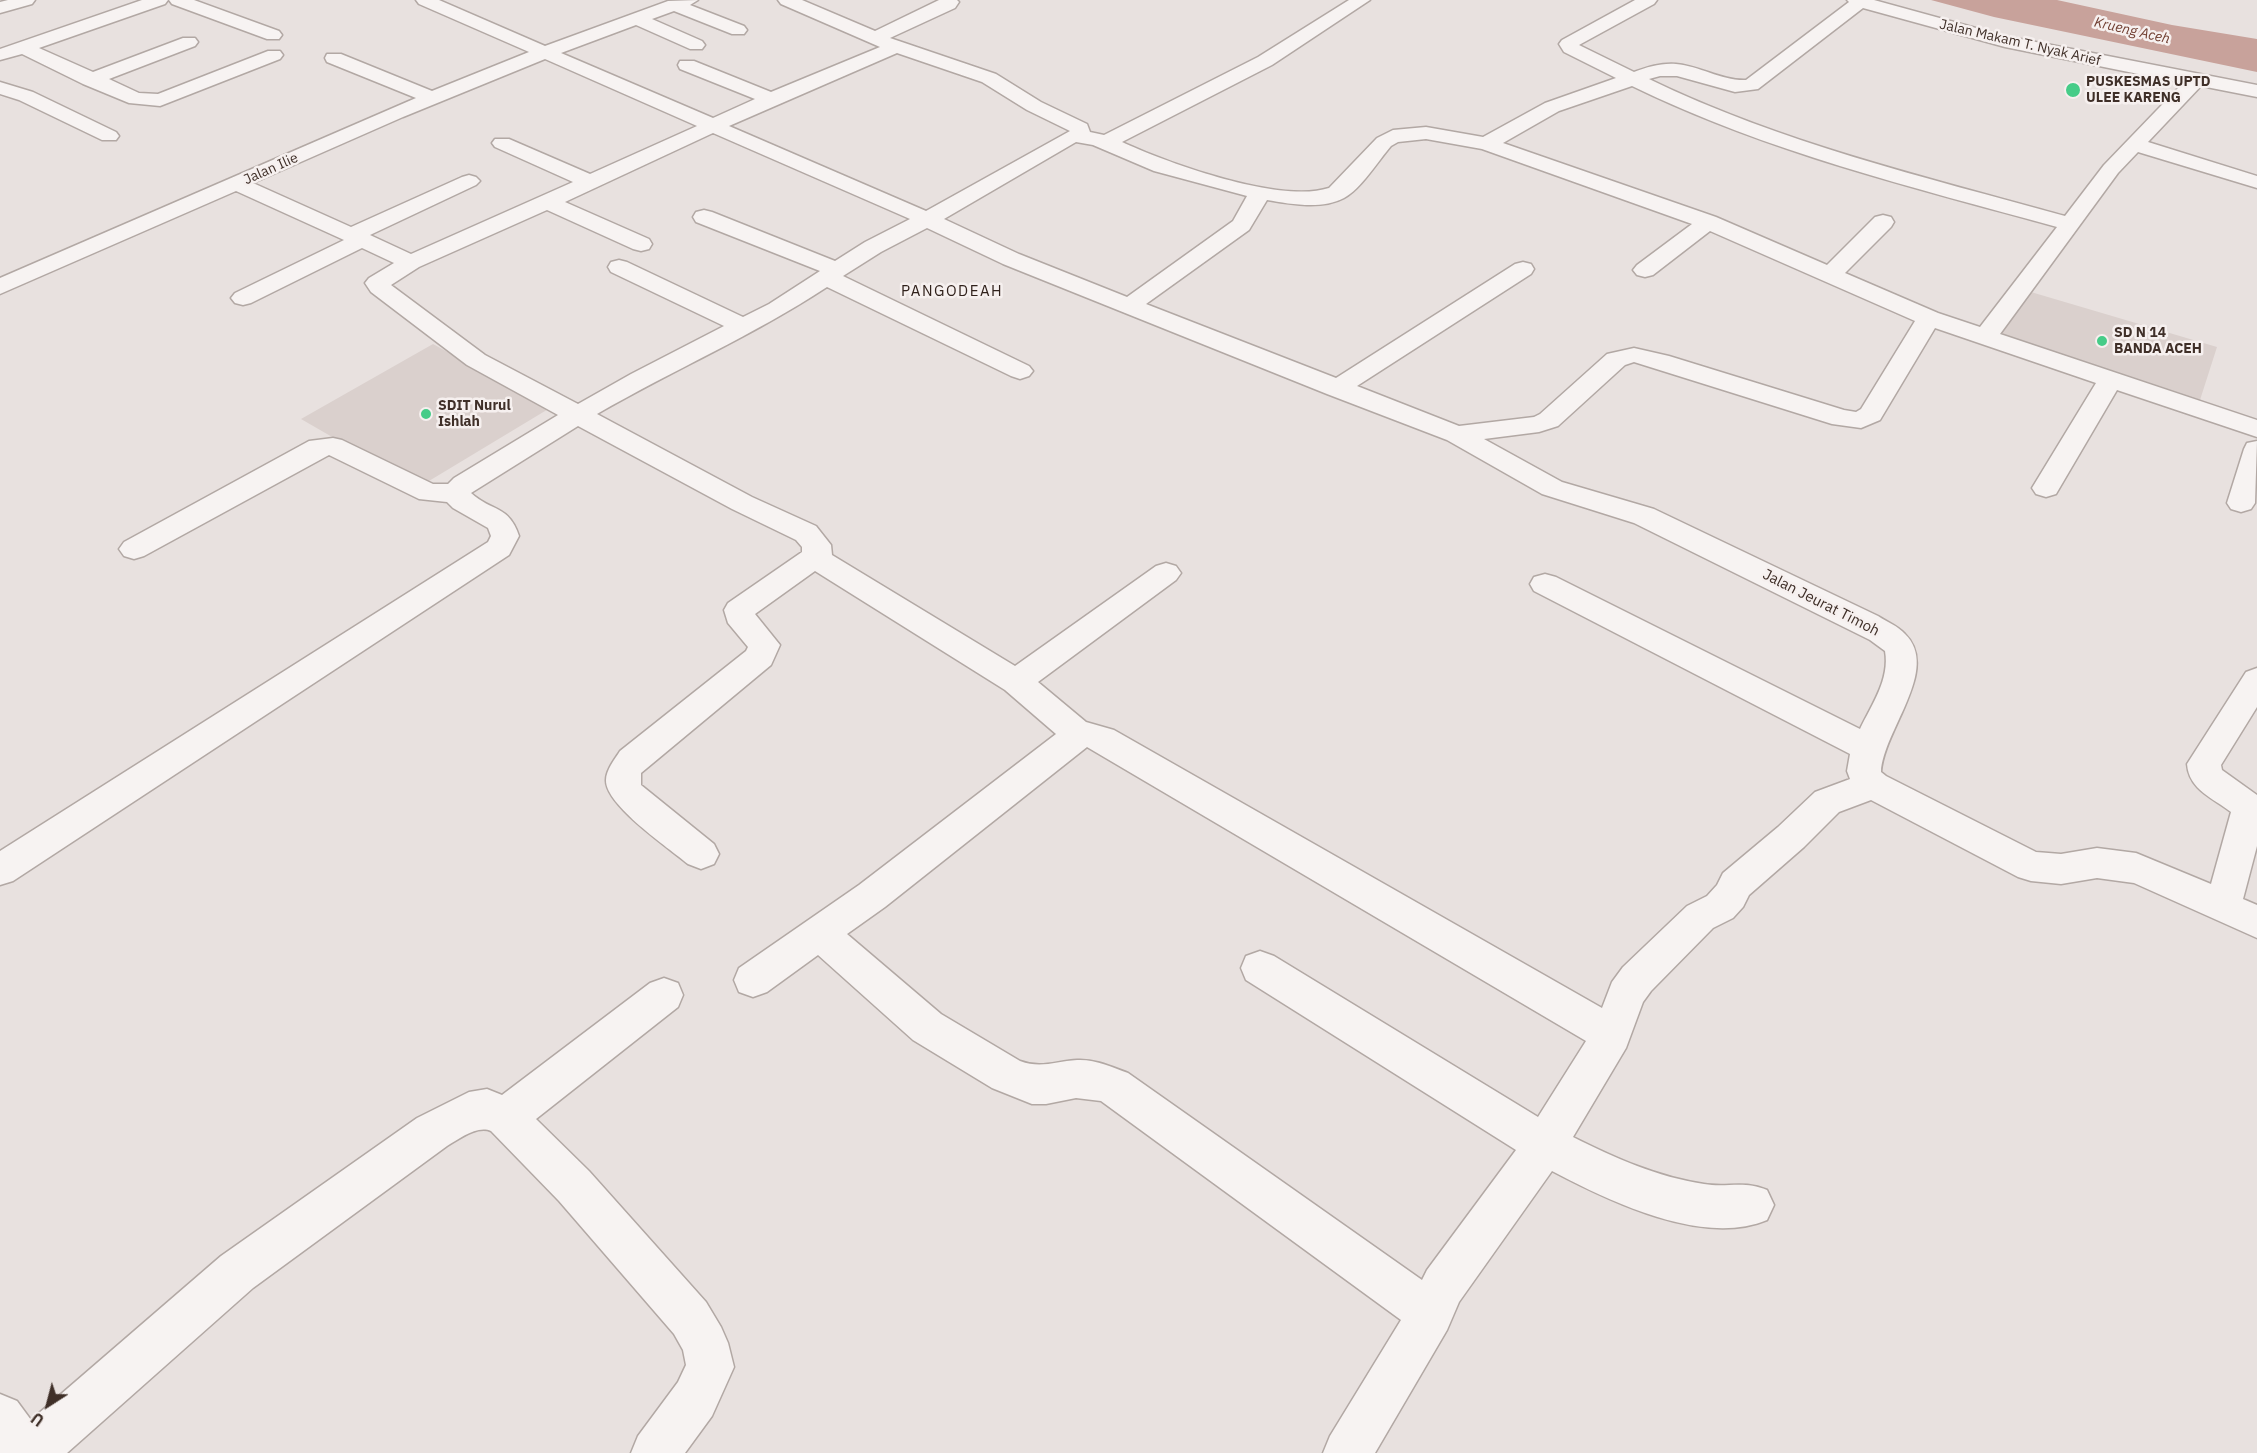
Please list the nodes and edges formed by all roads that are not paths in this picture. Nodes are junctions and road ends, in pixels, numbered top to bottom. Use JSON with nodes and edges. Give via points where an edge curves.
{"nodes":[{"id":1,"x":26,"y":0,"type":"edge"},
{"id":2,"x":159,"y":0,"type":"edge"},
{"id":3,"x":178,"y":0,"type":"edge"},
{"id":4,"x":787,"y":0,"type":"edge"},
{"id":5,"x":948,"y":0,"type":"edge"},
{"id":6,"x":1360,"y":0,"type":"edge"},
{"id":7,"x":1648,"y":0,"type":"edge"},
{"id":8,"x":434,"y":1,"type":"edge"},
{"id":9,"x":1859,"y":1,"type":"edge"},
{"id":10,"x":682,"y":3,"type":"edge"},
{"id":11,"x":0,"y":8,"type":"edge"},
{"id":12,"x":636,"y":19,"type":"junction"},
{"id":13,"x":738,"y":30,"type":"dead end"},
{"id":14,"x":273,"y":35,"type":"dead end"},
{"id":15,"x":875,"y":38,"type":"junction"},
{"id":16,"x":189,"y":42,"type":"dead end"},
{"id":17,"x":696,"y":45,"type":"dead end"},
{"id":18,"x":22,"y":47,"type":"junction"},
{"id":19,"x":896,"y":47,"type":"junction"},
{"id":20,"x":543,"y":53,"type":"junction"},
{"id":21,"x":0,"y":55,"type":"edge"},
{"id":22,"x":274,"y":56,"type":"dead end"},
{"id":23,"x":334,"y":58,"type":"dead end"},
{"id":24,"x":687,"y":65,"type":"dead end"},
{"id":25,"x":1632,"y":79,"type":"junction"},
{"id":26,"x":90,"y":80,"type":"junction"},
{"id":27,"x":2196,"y":80,"type":"junction"},
{"id":28,"x":0,"y":88,"type":"edge"},
{"id":29,"x":2257,"y":91,"type":"edge"},
{"id":30,"x":432,"y":98,"type":"junction"},
{"id":31,"x":771,"y":99,"type":"junction"},
{"id":32,"x":711,"y":125,"type":"junction"},
{"id":33,"x":108,"y":136,"type":"dead end"},
{"id":34,"x":1081,"y":136,"type":"junction"},
{"id":35,"x":501,"y":143,"type":"dead end"},
{"id":36,"x":1104,"y":143,"type":"junction"},
{"id":37,"x":1486,"y":144,"type":"junction"},
{"id":38,"x":2135,"y":145,"type":"junction"},
{"id":39,"x":469,"y":181,"type":"dead end"},
{"id":40,"x":588,"y":181,"type":"junction"},
{"id":41,"x":2256,"y":182,"type":"edge"},
{"id":42,"x":237,"y":184,"type":"junction"},
{"id":43,"x":1260,"y":193,"type":"junction"},
{"id":44,"x":547,"y":202,"type":"junction"},
{"id":45,"x":704,"y":217,"type":"dead end"},
{"id":46,"x":927,"y":219,"type":"junction"},
{"id":47,"x":1708,"y":222,"type":"junction"},
{"id":48,"x":1882,"y":222,"type":"dead end"},
{"id":49,"x":2071,"y":224,"type":"junction"},
{"id":50,"x":357,"y":238,"type":"junction"},
{"id":51,"x":641,"y":244,"type":"dead end"},
{"id":52,"x":411,"y":262,"type":"junction"},
{"id":53,"x":619,"y":267,"type":"dead end"},
{"id":54,"x":1523,"y":269,"type":"dead end"},
{"id":55,"x":1646,"y":270,"type":"dead end"},
{"id":56,"x":831,"y":273,"type":"junction"},
{"id":57,"x":1829,"y":276,"type":"junction"},
{"id":58,"x":0,"y":287,"type":"edge"},
{"id":59,"x":243,"y":298,"type":"dead end"},
{"id":60,"x":1129,"y":306,"type":"junction"},
{"id":61,"x":1929,"y":318,"type":"junction"},
{"id":62,"x":743,"y":326,"type":"junction"},
{"id":63,"x":1985,"y":338,"type":"junction"},
{"id":64,"x":1020,"y":371,"type":"dead end"},
{"id":65,"x":2111,"y":379,"type":"junction"},
{"id":66,"x":1336,"y":389,"type":"junction"},
{"id":67,"x":578,"y":415,"type":"junction"},
{"id":68,"x":2257,"y":429,"type":"edge"},
{"id":69,"x":1456,"y":434,"type":"junction"},
{"id":70,"x":2257,"y":449,"type":"edge"},
{"id":71,"x":2046,"y":488,"type":"dead end"},
{"id":72,"x":455,"y":493,"type":"junction"},
{"id":73,"x":2241,"y":502,"type":"dead end"},
{"id":74,"x":134,"y":549,"type":"dead end"},
{"id":75,"x":817,"y":556,"type":"junction"},
{"id":76,"x":1166,"y":573,"type":"dead end"},
{"id":77,"x":1545,"y":584,"type":"dead end"},
{"id":78,"x":2257,"y":680,"type":"edge"},
{"id":79,"x":1016,"y":682,"type":"junction"},
{"id":80,"x":1080,"y":735,"type":"junction"},
{"id":81,"x":1870,"y":749,"type":"junction"},
{"id":82,"x":1875,"y":786,"type":"junction"},
{"id":83,"x":701,"y":854,"type":"dead end"},
{"id":84,"x":0,"y":870,"type":"edge"},
{"id":85,"x":2223,"y":905,"type":"junction"},
{"id":86,"x":2257,"y":922,"type":"edge"},
{"id":87,"x":819,"y":933,"type":"junction"},
{"id":88,"x":1260,"y":968,"type":"dead end"},
{"id":89,"x":753,"y":980,"type":"dead end"},
{"id":90,"x":664,"y":995,"type":"dead end"},
{"id":91,"x":1612,"y":1035,"type":"junction"},
{"id":92,"x":506,"y":1117,"type":"junction"},
{"id":93,"x":1545,"y":1145,"type":"junction"},
{"id":94,"x":1752,"y":1205,"type":"dead end"},
{"id":95,"x":1431,"y":1314,"type":"junction"},
{"id":96,"x":0,"y":1418,"type":"edge"},
{"id":97,"x":28,"y":1453,"type":"edge"},
{"id":98,"x":655,"y":1453,"type":"edge"},
{"id":99,"x":1347,"y":1453,"type":"edge"}],
"edges":[{"from":1,"to":11,"type":"street"},
{"from":2,"to":18,"type":"street"},
{"from":3,"to":14,"type":"street"},
{"from":4,"to":15,"type":"street"},
{"from":5,"to":15,"type":"street","via":[[949,4]]},
{"from":6,"to":36,"type":"street","via":[[1266,61]]},
{"from":7,"to":25,"type":"street","via":[[1568,44]]},
{"from":8,"to":20,"type":"street","name":"Jalan Jeurat Timoh"},
{"from":9,"to":25,"type":"street","via":[[1751,85],[1735,86],[1678,70],[1658,70]]},
{"from":9,"to":27,"type":"street","name":"Jalan Makam T. Nyak Arief","via":[[1986,38]]},
{"from":10,"to":12,"type":"street","name":"Jalan Ilie"},
{"from":10,"to":13,"type":"street"},
{"from":12,"to":17,"type":"street"},
{"from":12,"to":20,"type":"street","name":"Jalan Ilie"},
{"from":15,"to":19,"type":"street"},
{"from":16,"to":26,"type":"street"},
{"from":18,"to":21,"type":"street"},
{"from":18,"to":26,"type":"street"},
{"from":19,"to":31,"type":"street"},
{"from":19,"to":34,"type":"street","via":[[989,78],[1034,106],[1073,123],[1080,128]]},
{"from":20,"to":30,"type":"street","name":"Jalan Ilie"},
{"from":20,"to":32,"type":"street","name":"Jalan Jeurat Timoh"},
{"from":22,"to":26,"type":"street","via":[[160,100],[136,99]]},
{"from":23,"to":30,"type":"street"},
{"from":24,"to":31,"type":"street"},
{"from":25,"to":37,"type":"street","via":[[1552,107]]},
{"from":25,"to":49,"type":"street","via":[[1731,123],[1778,139]]},
{"from":27,"to":29,"type":"street","name":"Jalan Makam T. Nyak Arief"},
{"from":27,"to":38,"type":"street"},
{"from":28,"to":33,"type":"street","via":[[26,96]]},
{"from":30,"to":42,"type":"street","name":"Jalan Ilie"},
{"from":31,"to":32,"type":"street"},
{"from":32,"to":40,"type":"street"},
{"from":32,"to":46,"type":"street","name":"Jalan Jeurat Timoh"},
{"from":34,"to":36,"type":"street"},
{"from":34,"to":46,"type":"street","via":[[1072,136]]},
{"from":35,"to":40,"type":"street"},
{"from":36,"to":43,"type":"street","via":[[1168,171]]},
{"from":37,"to":43,"type":"street","via":[[1426,133],[1393,136],[1336,194],[1320,197]]},
{"from":37,"to":47,"type":"street"},
{"from":38,"to":41,"type":"street"},
{"from":38,"to":49,"type":"street","via":[[2111,169]]},
{"from":39,"to":50,"type":"street"},
{"from":40,"to":44,"type":"street"},
{"from":42,"to":50,"type":"street"},
{"from":42,"to":58,"type":"street","name":"Jalan Ilie"},
{"from":43,"to":60,"type":"street","via":[[1241,225]]},
{"from":44,"to":51,"type":"street"},
{"from":44,"to":52,"type":"street"},
{"from":45,"to":56,"type":"street"},
{"from":46,"to":56,"type":"street"},
{"from":46,"to":60,"type":"street","name":"Jalan Jeurat Timoh","via":[[1011,259]]},
{"from":47,"to":55,"type":"street"},
{"from":47,"to":57,"type":"street"},
{"from":48,"to":57,"type":"street"},
{"from":49,"to":63,"type":"street"},
{"from":50,"to":52,"type":"street"},
{"from":50,"to":59,"type":"street"},
{"from":52,"to":67,"type":"street","via":[[383,278],[377,283],[379,287],[476,360]]},
{"from":53,"to":62,"type":"street"},
{"from":54,"to":66,"type":"street"},
{"from":56,"to":62,"type":"street"},
{"from":56,"to":64,"type":"street"},
{"from":57,"to":61,"type":"street"},
{"from":60,"to":66,"type":"street","name":"Jalan Jeurat Timoh"},
{"from":61,"to":63,"type":"street"},
{"from":61,"to":69,"type":"street","via":[[1871,414],[1861,420],[1841,418],[1634,355],[1616,359],[1549,420]]},
{"from":62,"to":67,"type":"street"},
{"from":63,"to":65,"type":"street"},
{"from":65,"to":68,"type":"street"},
{"from":65,"to":71,"type":"street"},
{"from":66,"to":69,"type":"street","name":"Jalan Jeurat Timoh"},
{"from":67,"to":72,"type":"street"},
{"from":67,"to":75,"type":"street","via":[[806,533],[816,545]]},
{"from":69,"to":81,"type":"street","name":"Jalan Jeurat Timoh","via":[[1552,488],[1644,516],[1867,624],[1895,642],[1902,660],[1899,681]]},
{"from":70,"to":73,"type":"street"},
{"from":72,"to":74,"type":"street","via":[[429,493],[333,446],[319,447]]},
{"from":72,"to":84,"type":"street","via":[[463,502],[501,523],[505,536],[499,548]]},
{"from":75,"to":79,"type":"street"},
{"from":75,"to":83,"type":"street","via":[[739,610],[764,645],[760,657],[632,760],[623,774],[622,784],[628,794]]},
{"from":76,"to":79,"type":"street"},
{"from":77,"to":81,"type":"street"},
{"from":78,"to":85,"type":"street","via":[[2204,764],[2209,779],[2243,802],[2249,811]]},
{"from":79,"to":80,"type":"street"},
{"from":80,"to":87,"type":"street"},
{"from":80,"to":91,"type":"street","via":[[1102,739]]},
{"from":81,"to":82,"type":"street","name":"Jalan Jeurat Timoh","via":[[1864,772]]},
{"from":82,"to":85,"type":"street","via":[[2031,866],[2061,869],[2115,864],[2157,876]]},
{"from":82,"to":91,"type":"street","via":[[1827,802],[1736,884],[1720,907],[1700,917],[1664,950],[1626,993]]},
{"from":85,"to":86,"type":"street"},
{"from":87,"to":89,"type":"street"},
{"from":87,"to":95,"type":"street","via":[[927,1027],[1006,1075],[1032,1084],[1076,1078],[1114,1087]]},
{"from":88,"to":93,"type":"street"},
{"from":90,"to":92,"type":"street"},
{"from":91,"to":93,"type":"street"},
{"from":92,"to":97,"type":"street","via":[[487,1109],[469,1112],[432,1132],[237,1272]]},
{"from":92,"to":98,"type":"street","via":[[582,1195],[690,1318],[705,1343],[711,1367],[694,1399]]},
{"from":93,"to":94,"type":"street","via":[[1607,1177],[1665,1197],[1706,1206]]},
{"from":93,"to":95,"type":"street","via":[[1443,1286]]},
{"from":95,"to":99,"type":"street"},
{"from":96,"to":97,"type":"street"}]}
